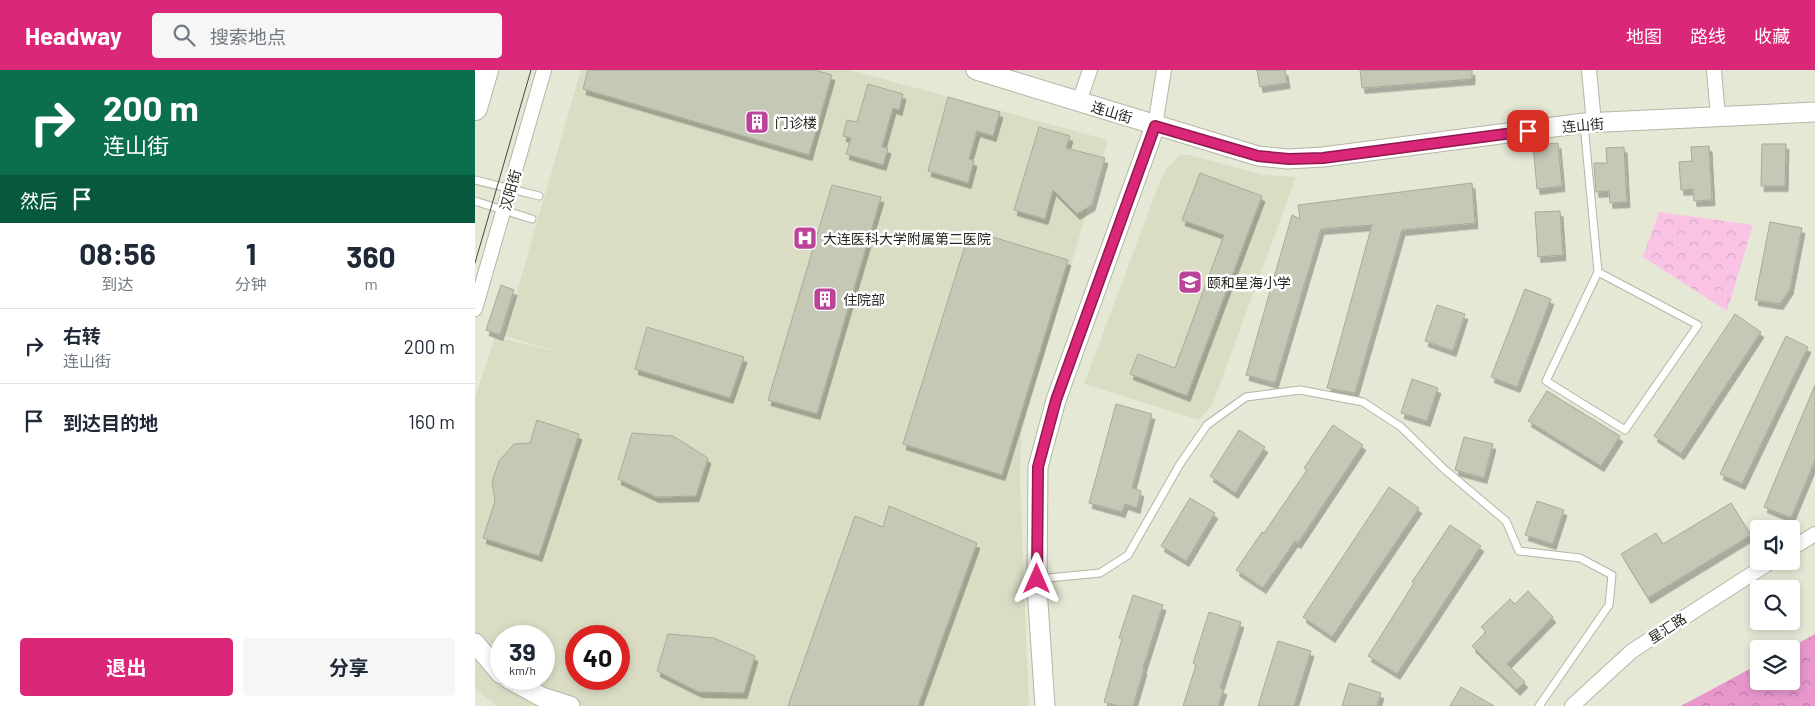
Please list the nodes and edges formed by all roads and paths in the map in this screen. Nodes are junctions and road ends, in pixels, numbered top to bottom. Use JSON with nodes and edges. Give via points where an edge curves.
{"nodes":[{"id":1,"x":486,"y":70,"type":"edge"},
{"id":2,"x":544,"y":70,"type":"edge"},
{"id":3,"x":976,"y":70,"type":"edge"},
{"id":4,"x":1090,"y":70,"type":"edge"},
{"id":5,"x":1164,"y":70,"type":"edge"},
{"id":6,"x":1589,"y":70,"type":"edge"},
{"id":7,"x":1714,"y":70,"type":"edge"},
{"id":8,"x":1079,"y":102,"type":"junction"},
{"id":9,"x":475,"y":108,"type":"edge"},
{"id":10,"x":1815,"y":112,"type":"edge"},
{"id":11,"x":1719,"y":117,"type":"junction"},
{"id":12,"x":1589,"y":123,"type":"junction"},
{"id":13,"x":1155,"y":126,"type":"junction"},
{"id":14,"x":475,"y":180,"type":"edge"},
{"id":15,"x":510,"y":189,"type":"junction"},
{"id":16,"x":539,"y":196,"type":"dead end"},
{"id":17,"x":475,"y":201,"type":"edge"},
{"id":18,"x":504,"y":210,"type":"junction"},
{"id":19,"x":532,"y":218,"type":"dead end"},
{"id":20,"x":1598,"y":272,"type":"junction"},
{"id":21,"x":475,"y":310,"type":"edge"},
{"id":22,"x":1815,"y":534,"type":"edge"},
{"id":23,"x":1800,"y":543,"type":"edge"},
{"id":24,"x":1758,"y":570,"type":"edge"},
{"id":25,"x":1037,"y":579,"type":"junction"},
{"id":26,"x":475,"y":643,"type":"edge"},
{"id":27,"x":490,"y":661,"type":"edge"},
{"id":28,"x":529,"y":690,"type":"edge"},
{"id":29,"x":570,"y":706,"type":"edge"},
{"id":30,"x":1045,"y":706,"type":"edge"},
{"id":31,"x":1539,"y":706,"type":"edge"},
{"id":32,"x":1572,"y":706,"type":"edge"}],
"edges":[{"from":1,"to":9,"type":"highway"},
{"from":2,"to":15,"type":"street","name":"汉阳街"},
{"from":3,"to":8,"type":"street","name":"连山街"},
{"from":4,"to":8,"type":"street"},
{"from":5,"to":13,"type":"street"},
{"from":6,"to":12,"type":"street"},
{"from":7,"to":11,"type":"street"},
{"from":8,"to":13,"type":"street","name":"连山街"},
{"from":10,"to":11,"type":"street","name":"连山街"},
{"from":11,"to":12,"type":"street","name":"连山街"},
{"from":12,"to":13,"type":"street","name":"连山街","via":[[1323,158],[1289,159],[1258,156]]},
{"from":12,"to":20,"type":"lane"},
{"from":13,"to":25,"type":"street","via":[[1056,400],[1038,467]]},
{"from":14,"to":15,"type":"lane"},
{"from":15,"to":16,"type":"lane"},
{"from":15,"to":18,"type":"street","name":"汉阳街"},
{"from":17,"to":18,"type":"lane"},
{"from":18,"to":19,"type":"lane"},
{"from":18,"to":21,"type":"street","name":"汉阳街"},
{"from":20,"to":20,"type":"lane","via":[[1547,381],[1625,430],[1699,325]]},
{"from":22,"to":23,"type":"street"},
{"from":24,"to":32,"type":"street","name":"星汇路","via":[[1631,651]]},
{"from":25,"to":30,"type":"street"},
{"from":25,"to":31,"type":"lane","via":[[1101,573],[1128,554],[1180,464],[1207,425],[1246,397],[1300,390],[1363,402],[1401,427],[1444,469],[1506,521],[1519,551],[1580,558],[1612,575],[1609,605]]},
{"from":26,"to":27,"type":"street"},
{"from":28,"to":29,"type":"street"}]}
